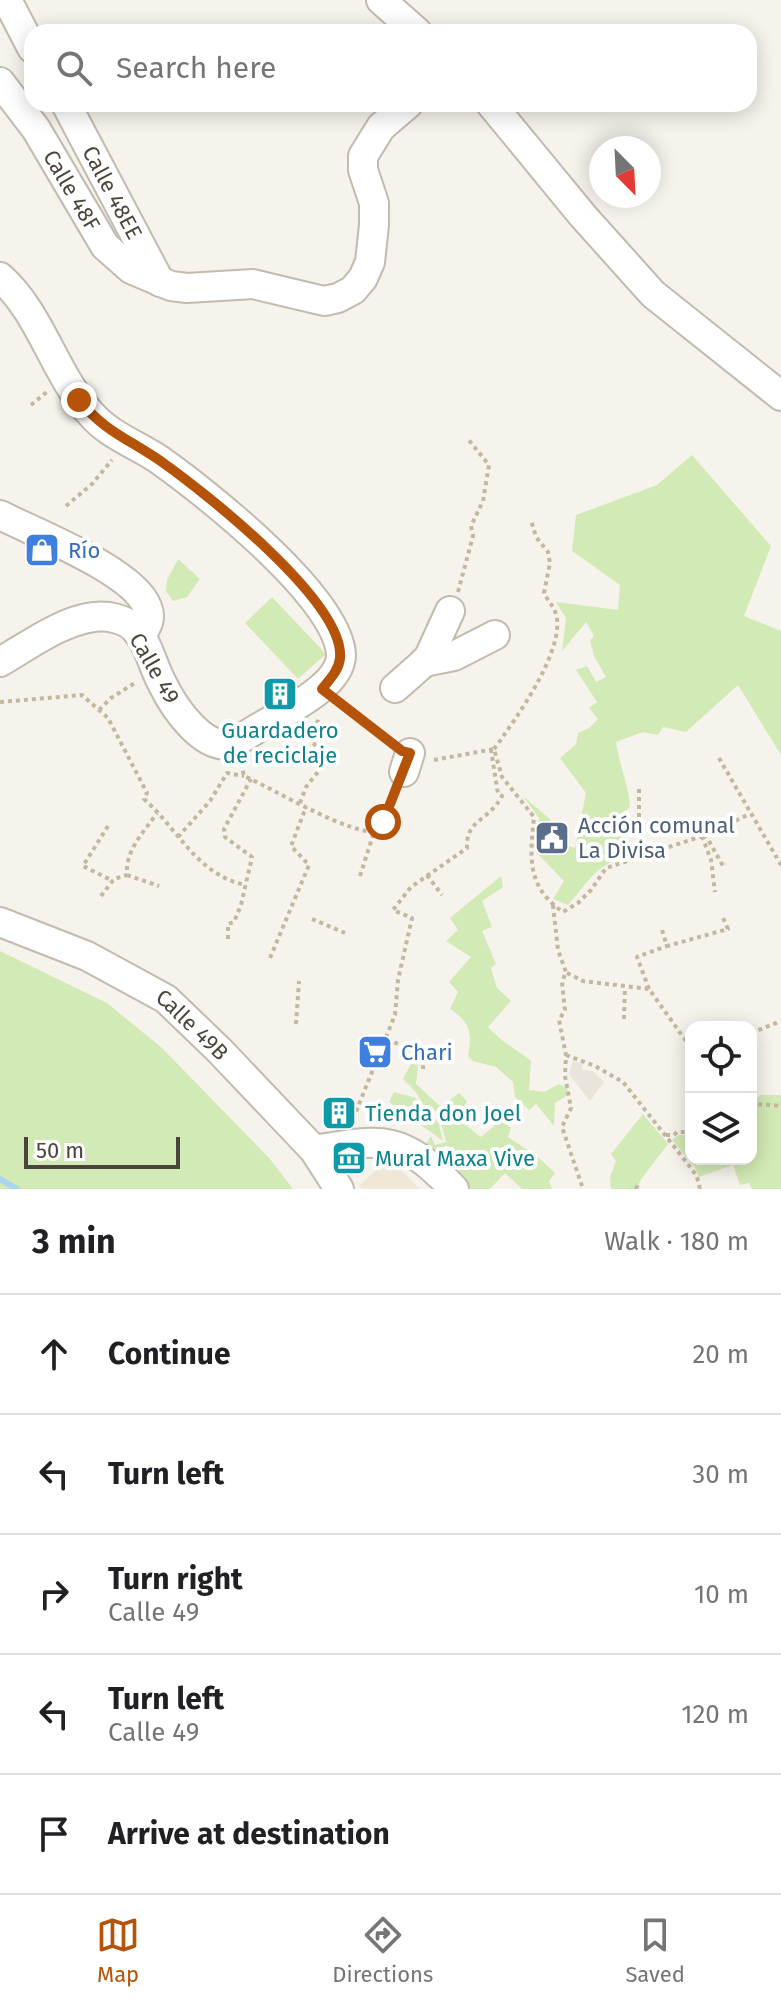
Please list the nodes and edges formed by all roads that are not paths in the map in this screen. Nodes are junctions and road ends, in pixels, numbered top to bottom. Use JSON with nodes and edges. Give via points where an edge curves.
{"nodes":[{"id":1,"x":7,"y":0,"type":"edge"},
{"id":2,"x":381,"y":0,"type":"edge"},
{"id":3,"x":408,"y":24,"type":"edge"},
{"id":4,"x":24,"y":33,"type":"edge"},
{"id":5,"x":0,"y":82,"type":"edge"},
{"id":6,"x":70,"y":112,"type":"edge"},
{"id":7,"x":399,"y":112,"type":"edge"},
{"id":8,"x":498,"y":112,"type":"edge"},
{"id":9,"x":0,"y":277,"type":"edge"},
{"id":10,"x":160,"y":282,"type":"junction"},
{"id":11,"x":781,"y":396,"type":"edge"},
{"id":12,"x":0,"y":515,"type":"edge"},
{"id":13,"x":450,"y":611,"type":"road end"},
{"id":14,"x":131,"y":628,"type":"junction"},
{"id":15,"x":495,"y":635,"type":"dead end"},
{"id":16,"x":0,"y":662,"type":"edge"},
{"id":17,"x":424,"y":662,"type":"junction"},
{"id":18,"x":395,"y":688,"type":"dead end"},
{"id":19,"x":0,"y":922,"type":"edge"},
{"id":20,"x":314,"y":1150,"type":"junction"},
{"id":21,"x":339,"y":1189,"type":"edge"},
{"id":22,"x":454,"y":1189,"type":"edge"}],
"edges":[{"from":1,"to":4,"type":"street"},
{"from":2,"to":3,"type":"street"},
{"from":5,"to":10,"type":"street","name":"Calle 48F","via":[[36,129],[105,246],[131,269]]},
{"from":6,"to":10,"type":"street","name":"Calle 48EE"},
{"from":7,"to":10,"type":"street","via":[[381,127],[363,156],[374,225],[370,262],[353,290],[324,301],[253,284],[187,288]]},
{"from":8,"to":11,"type":"street","via":[[653,294]]},
{"from":9,"to":14,"type":"street","name":"Calle 49","via":[[19,298],[79,400],[107,429],[158,459],[230,515],[282,564],[317,604],[341,654],[322,689],[237,742],[216,744],[196,731],[176,706]]},
{"from":12,"to":14,"type":"street","via":[[121,576],[149,609],[149,622]]},
{"from":13,"to":17,"type":"street"},
{"from":14,"to":16,"type":"street","via":[[94,617],[69,624]]},
{"from":15,"to":17,"type":"street","via":[[454,656]]},
{"from":17,"to":18,"type":"street"},
{"from":19,"to":20,"type":"street","name":"Calle 49B","via":[[87,956],[166,999]]},
{"from":20,"to":21,"type":"street","name":"Calle 49B"},
{"from":20,"to":22,"type":"street","via":[[377,1142],[401,1146]]}]}
